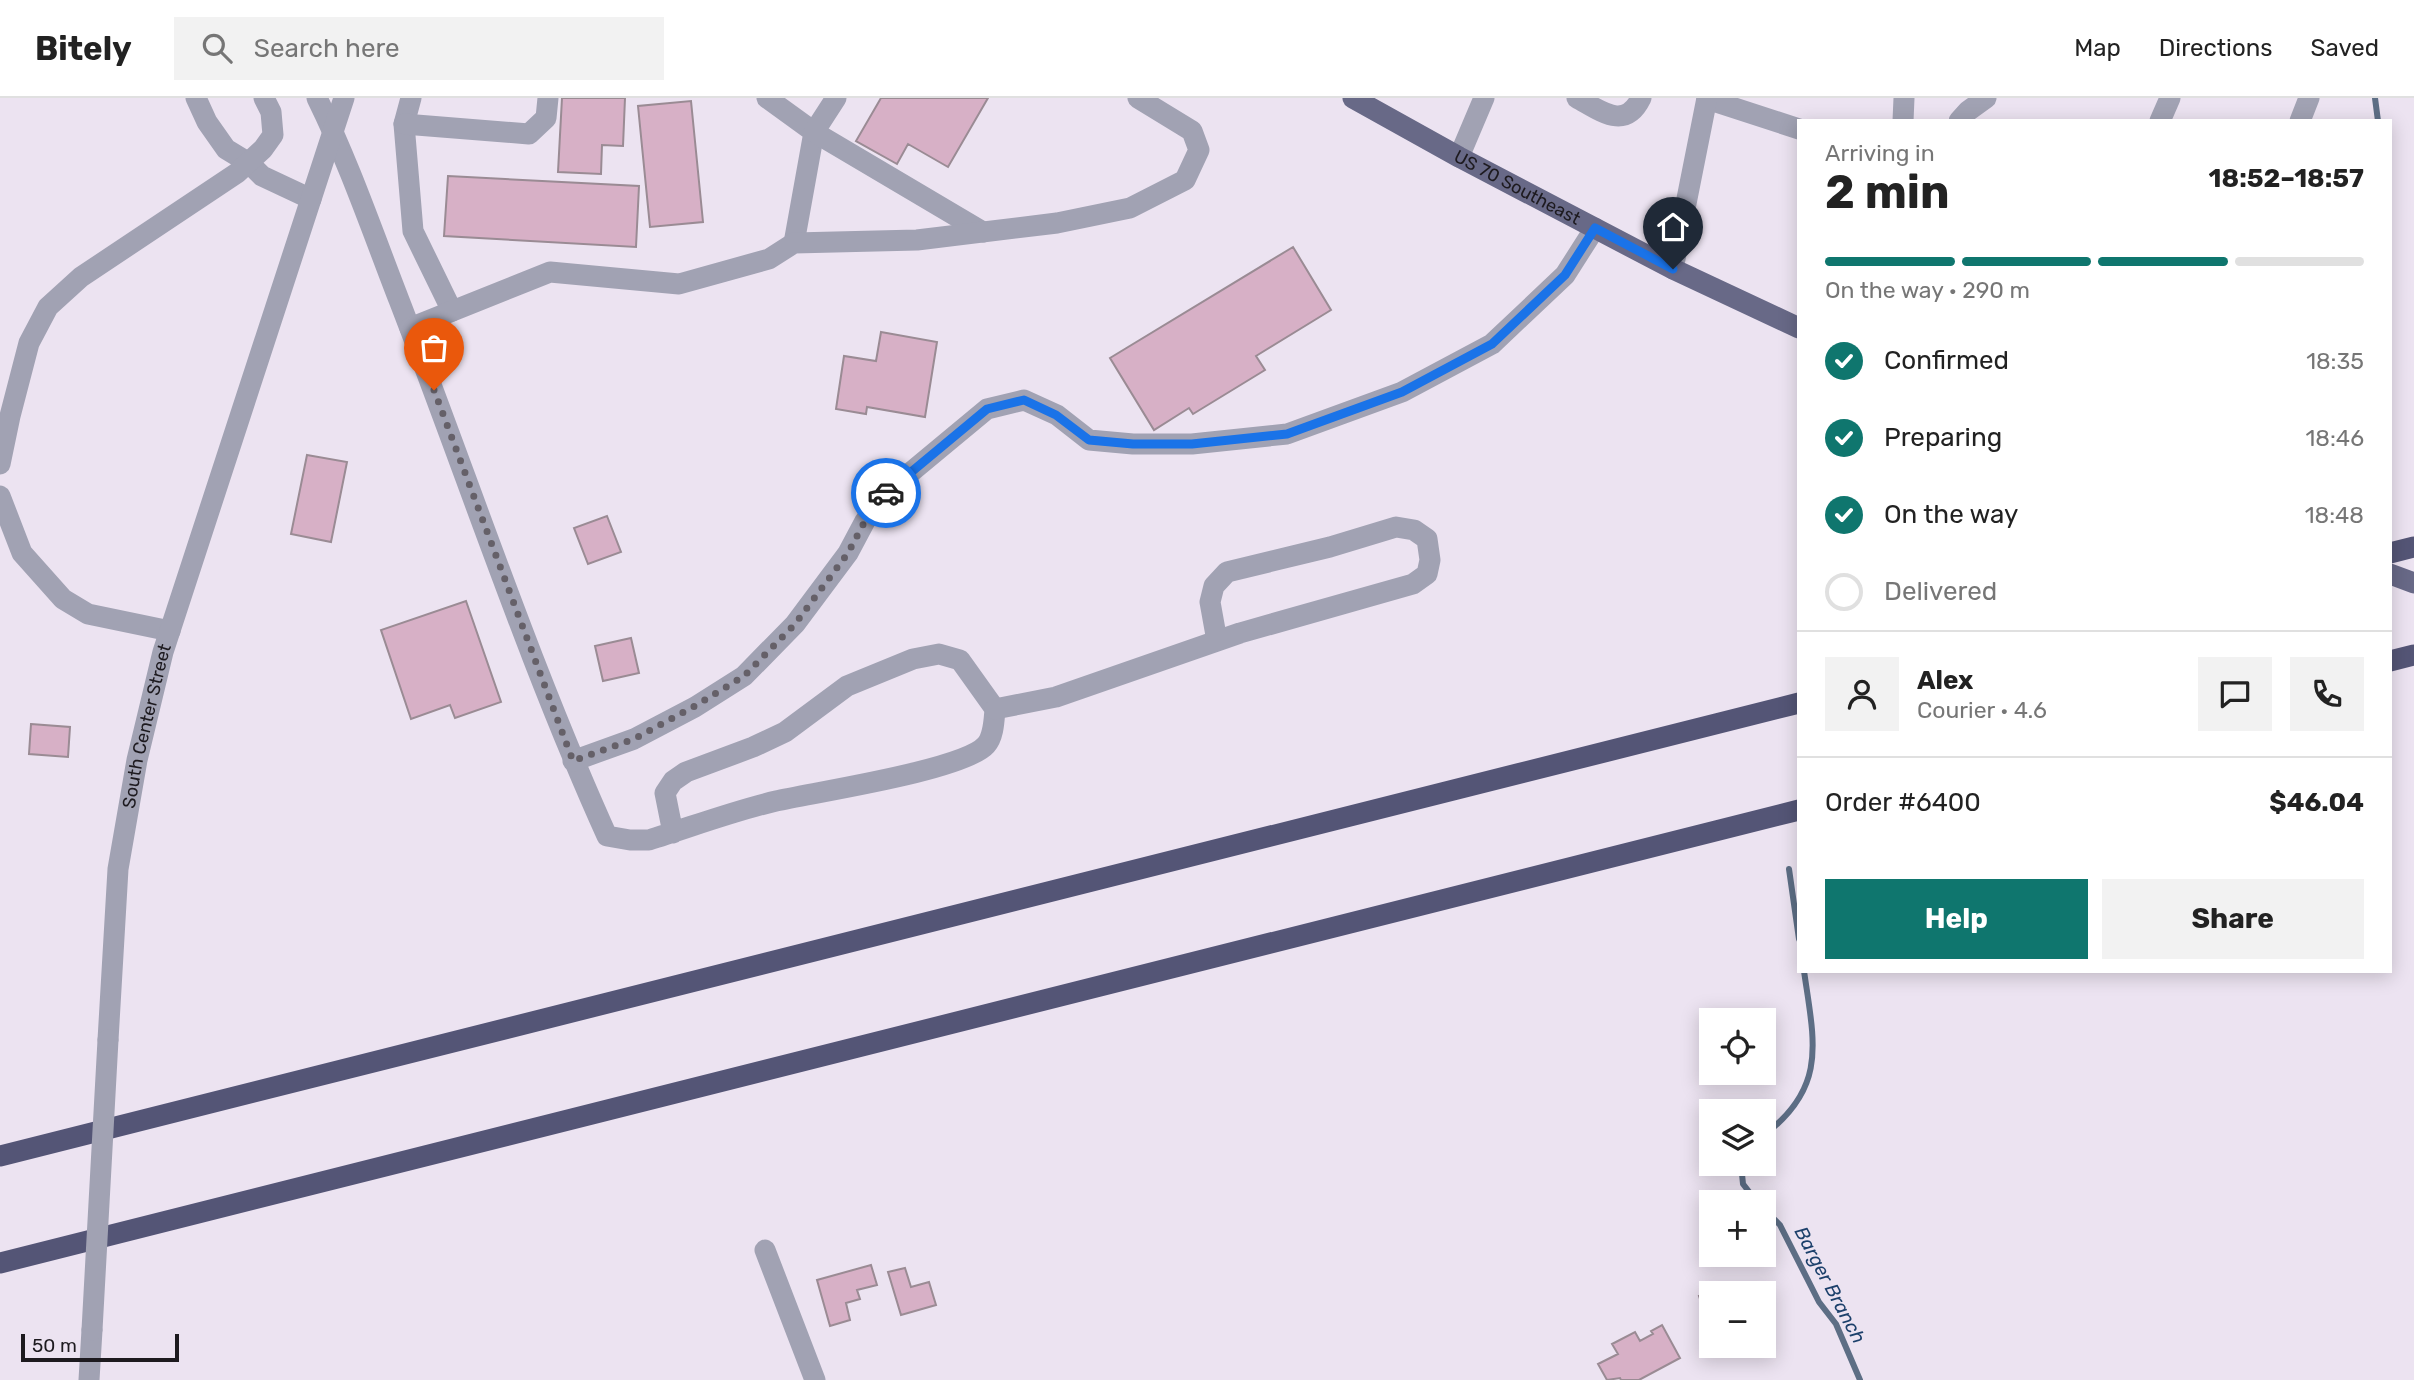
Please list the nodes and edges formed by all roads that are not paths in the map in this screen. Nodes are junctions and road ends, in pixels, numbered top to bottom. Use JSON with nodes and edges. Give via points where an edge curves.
{"nodes":[{"id":1,"x":196,"y":98,"type":"edge"},
{"id":2,"x":264,"y":98,"type":"edge"},
{"id":3,"x":317,"y":98,"type":"edge"},
{"id":4,"x":344,"y":98,"type":"edge"},
{"id":5,"x":411,"y":98,"type":"edge"},
{"id":6,"x":548,"y":98,"type":"edge"},
{"id":7,"x":767,"y":98,"type":"edge"},
{"id":8,"x":836,"y":98,"type":"edge"},
{"id":9,"x":1138,"y":98,"type":"edge"},
{"id":10,"x":1353,"y":98,"type":"edge"},
{"id":11,"x":1484,"y":98,"type":"edge"},
{"id":12,"x":1577,"y":98,"type":"edge"},
{"id":13,"x":1641,"y":98,"type":"edge"},
{"id":14,"x":1903,"y":98,"type":"edge"},
{"id":15,"x":1986,"y":98,"type":"edge"},
{"id":16,"x":2170,"y":98,"type":"edge"},
{"id":17,"x":2308,"y":98,"type":"edge"},
{"id":18,"x":1707,"y":99,"type":"edge"},
{"id":19,"x":1903,"y":119,"type":"edge"},
{"id":20,"x":1961,"y":119,"type":"edge"},
{"id":21,"x":2161,"y":119,"type":"edge"},
{"id":22,"x":2301,"y":119,"type":"edge"},
{"id":23,"x":404,"y":124,"type":"junction"},
{"id":24,"x":1797,"y":128,"type":"edge"},
{"id":25,"x":333,"y":131,"type":"junction"},
{"id":26,"x":814,"y":132,"type":"junction"},
{"id":27,"x":1459,"y":157,"type":"junction"},
{"id":28,"x":249,"y":163,"type":"junction"},
{"id":29,"x":311,"y":199,"type":"junction"},
{"id":30,"x":1595,"y":228,"type":"junction"},
{"id":31,"x":983,"y":232,"type":"junction"},
{"id":32,"x":794,"y":243,"type":"junction"},
{"id":33,"x":1673,"y":269,"type":"junction"},
{"id":34,"x":452,"y":311,"type":"junction"},
{"id":35,"x":1797,"y":327,"type":"edge"},
{"id":36,"x":410,"y":328,"type":"junction"},
{"id":37,"x":0,"y":464,"type":"edge"},
{"id":38,"x":0,"y":496,"type":"edge"},
{"id":39,"x":2414,"y":547,"type":"edge"},
{"id":40,"x":2392,"y":552,"type":"edge"},
{"id":41,"x":2392,"y":575,"type":"edge"},
{"id":42,"x":2414,"y":583,"type":"edge"},
{"id":43,"x":170,"y":631,"type":"junction"},
{"id":44,"x":1217,"y":641,"type":"junction"},
{"id":45,"x":2414,"y":655,"type":"edge"},
{"id":46,"x":2392,"y":660,"type":"edge"},
{"id":47,"x":1797,"y":704,"type":"edge"},
{"id":48,"x":995,"y":709,"type":"junction"},
{"id":49,"x":573,"y":761,"type":"junction"},
{"id":50,"x":1797,"y":811,"type":"edge"},
{"id":51,"x":673,"y":833,"type":"junction"},
{"id":52,"x":0,"y":1156,"type":"edge"},
{"id":53,"x":765,"y":1250,"type":"dead end"},
{"id":54,"x":0,"y":1263,"type":"edge"},
{"id":55,"x":89,"y":1380,"type":"edge"},
{"id":56,"x":815,"y":1380,"type":"edge"}],
"edges":[{"from":1,"to":28,"type":"street","via":[[226,149]]},
{"from":2,"to":28,"type":"street","via":[[273,135]]},
{"from":3,"to":25,"type":"street"},
{"from":4,"to":25,"type":"street","name":"South Center Street"},
{"from":5,"to":23,"type":"street"},
{"from":6,"to":23,"type":"street","via":[[546,118],[529,134]]},
{"from":7,"to":26,"type":"street"},
{"from":8,"to":26,"type":"street"},
{"from":9,"to":31,"type":"street","via":[[1192,131],[1199,150],[1185,180],[1130,208]]},
{"from":10,"to":27,"type":"main road","name":"US 70 Southeast"},
{"from":11,"to":27,"type":"street"},
{"from":12,"to":13,"type":"street","via":[[1611,116],[1624,117],[1635,111]]},
{"from":14,"to":19,"type":"street"},
{"from":15,"to":20,"type":"street"},
{"from":16,"to":21,"type":"street"},
{"from":17,"to":22,"type":"street"},
{"from":18,"to":24,"type":"street"},
{"from":18,"to":33,"type":"street"},
{"from":23,"to":34,"type":"street","via":[[413,231]]},
{"from":25,"to":29,"type":"street","name":"South Center Street"},
{"from":25,"to":36,"type":"street"},
{"from":26,"to":31,"type":"street"},
{"from":26,"to":32,"type":"street"},
{"from":27,"to":30,"type":"main road","name":"US 70 Southeast"},
{"from":28,"to":29,"type":"street","via":[[262,176]]},
{"from":28,"to":37,"type":"street","via":[[81,277],[48,307],[29,343]]},
{"from":29,"to":43,"type":"street","name":"South Center Street"},
{"from":30,"to":33,"type":"main road","name":"US 70 Southeast"},
{"from":30,"to":49,"type":"street","via":[[1565,275],[1492,344],[1402,392],[1287,434],[1192,444],[1133,444],[1089,440],[1056,415],[1024,400],[987,409],[887,492],[795,624],[744,676],[634,739]]},
{"from":31,"to":32,"type":"street","via":[[917,240]]},
{"from":32,"to":34,"type":"street","via":[[769,259],[679,284],[550,272]]},
{"from":33,"to":35,"type":"main road","name":"US 70 Southeast"},
{"from":34,"to":36,"type":"street"},
{"from":36,"to":49,"type":"street"},
{"from":38,"to":43,"type":"street","via":[[22,553],[63,599],[88,614]]},
{"from":39,"to":40,"type":"highway"},
{"from":41,"to":42,"type":"main road"},
{"from":43,"to":55,"type":"street","name":"South Center Street","bridge":true,"via":[[136,760],[118,869]]},
{"from":44,"to":44,"type":"street","via":[[1413,584],[1427,574],[1427,539],[1414,530],[1396,527],[1227,572],[1214,586],[1210,602]]},
{"from":44,"to":48,"type":"street","via":[[1066,694]]},
{"from":45,"to":46,"type":"highway"},
{"from":47,"to":52,"type":"highway"},
{"from":48,"to":51,"type":"street","via":[[986,745],[960,760],[775,801]]},
{"from":48,"to":51,"type":"street","via":[[960,660],[939,654],[914,659],[847,686],[785,732],[673,781],[665,793]]},
{"from":49,"to":51,"type":"street","via":[[607,835],[649,840]]},
{"from":50,"to":54,"type":"highway"},
{"from":53,"to":56,"type":"street"}]}
